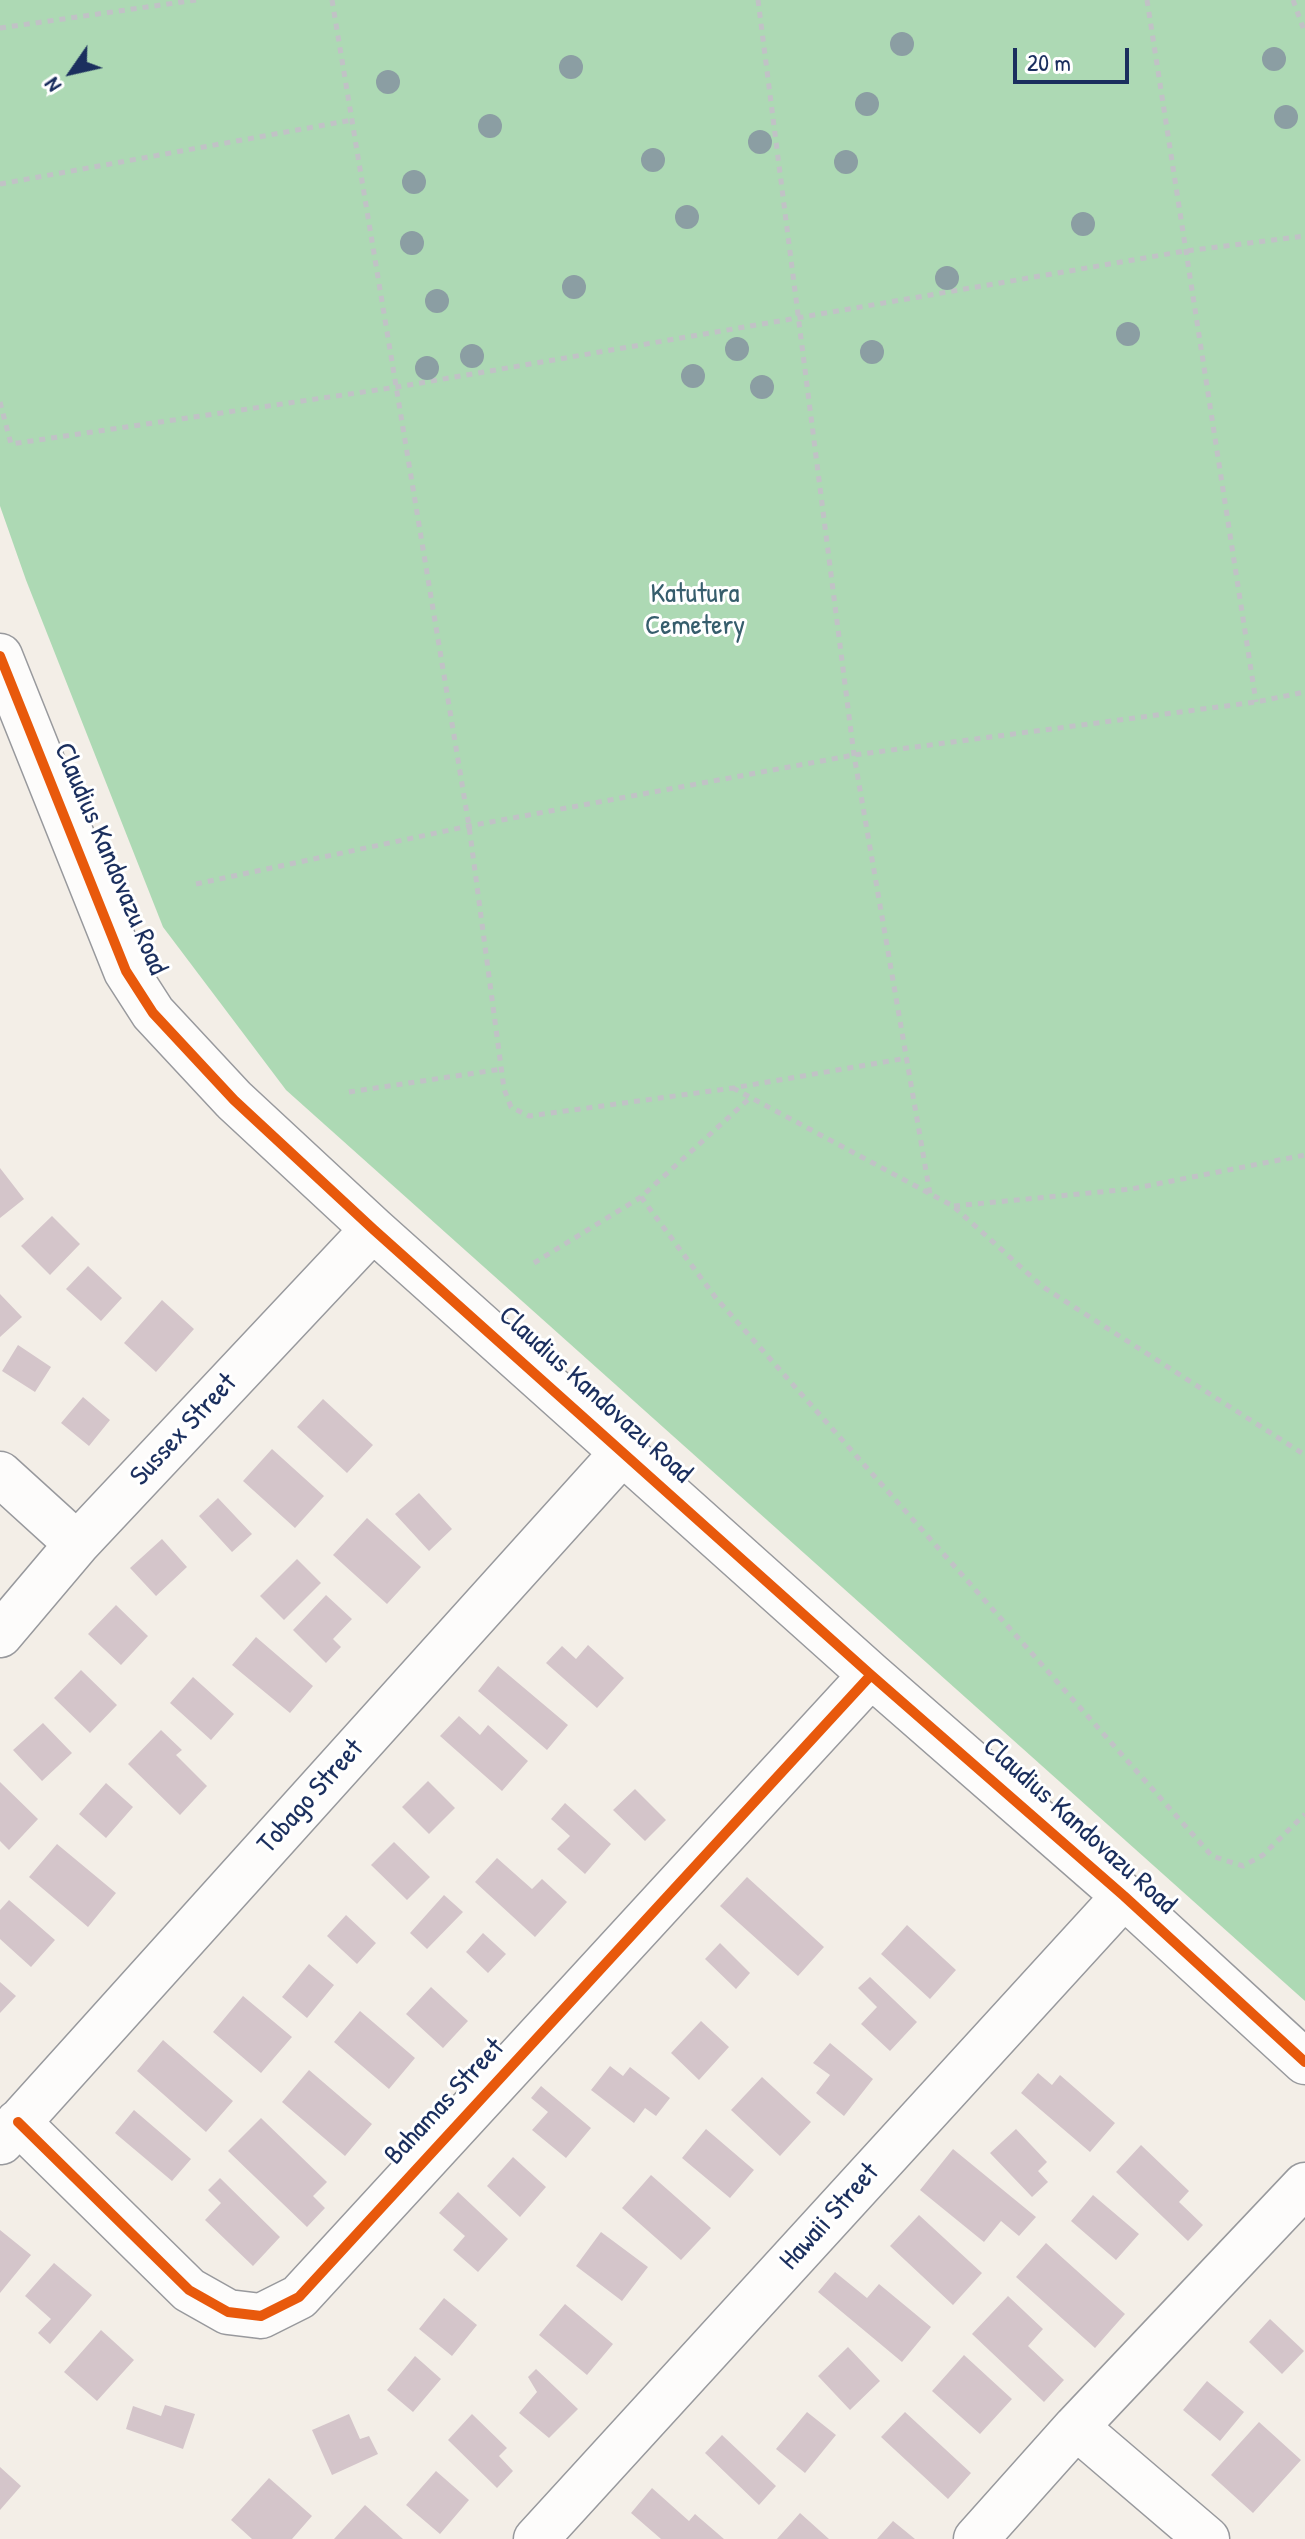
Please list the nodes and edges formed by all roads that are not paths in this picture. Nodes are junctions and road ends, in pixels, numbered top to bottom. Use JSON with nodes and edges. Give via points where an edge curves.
{"nodes":[{"id":1,"x":0,"y":656,"type":"edge"},
{"id":2,"x":373,"y":1229,"type":"junction"},
{"id":3,"x":623,"y":1452,"type":"junction"},
{"id":4,"x":0,"y":1474,"type":"edge"},
{"id":5,"x":77,"y":1544,"type":"junction"},
{"id":6,"x":0,"y":1635,"type":"edge"},
{"id":7,"x":871,"y":1675,"type":"junction"},
{"id":8,"x":1124,"y":1896,"type":"junction"},
{"id":9,"x":1305,"y":2062,"type":"edge"},
{"id":10,"x":9,"y":2132,"type":"edge"},
{"id":11,"x":1305,"y":2185,"type":"edge"},
{"id":12,"x":1076,"y":2427,"type":"junction"},
{"id":13,"x":536,"y":2539,"type":"edge"},
{"id":14,"x":976,"y":2539,"type":"edge"},
{"id":15,"x":1207,"y":2539,"type":"edge"}],
"edges":[{"from":1,"to":2,"type":"street","name":"Claudius Kandovazu Road","via":[[108,931],[153,1013],[234,1100]]},
{"from":2,"to":3,"type":"street","name":"Claudius Kandovazu Road"},
{"from":2,"to":5,"type":"street","name":"Sussex Street"},
{"from":3,"to":7,"type":"street","name":"Claudius Kandovazu Road"},
{"from":3,"to":10,"type":"street","name":"Tobago Street"},
{"from":4,"to":5,"type":"street"},
{"from":5,"to":6,"type":"street","name":"Sussex Street"},
{"from":7,"to":8,"type":"street","name":"Claudius Kandovazu Road"},
{"from":7,"to":10,"type":"street","name":"Bahamas Street","via":[[299,2297],[261,2316],[228,2312],[189,2290]]},
{"from":8,"to":9,"type":"street","name":"Claudius Kandovazu Road"},
{"from":8,"to":13,"type":"street","name":"Hawaii Street"},
{"from":11,"to":12,"type":"street"},
{"from":12,"to":14,"type":"street"},
{"from":12,"to":15,"type":"street"}]}
